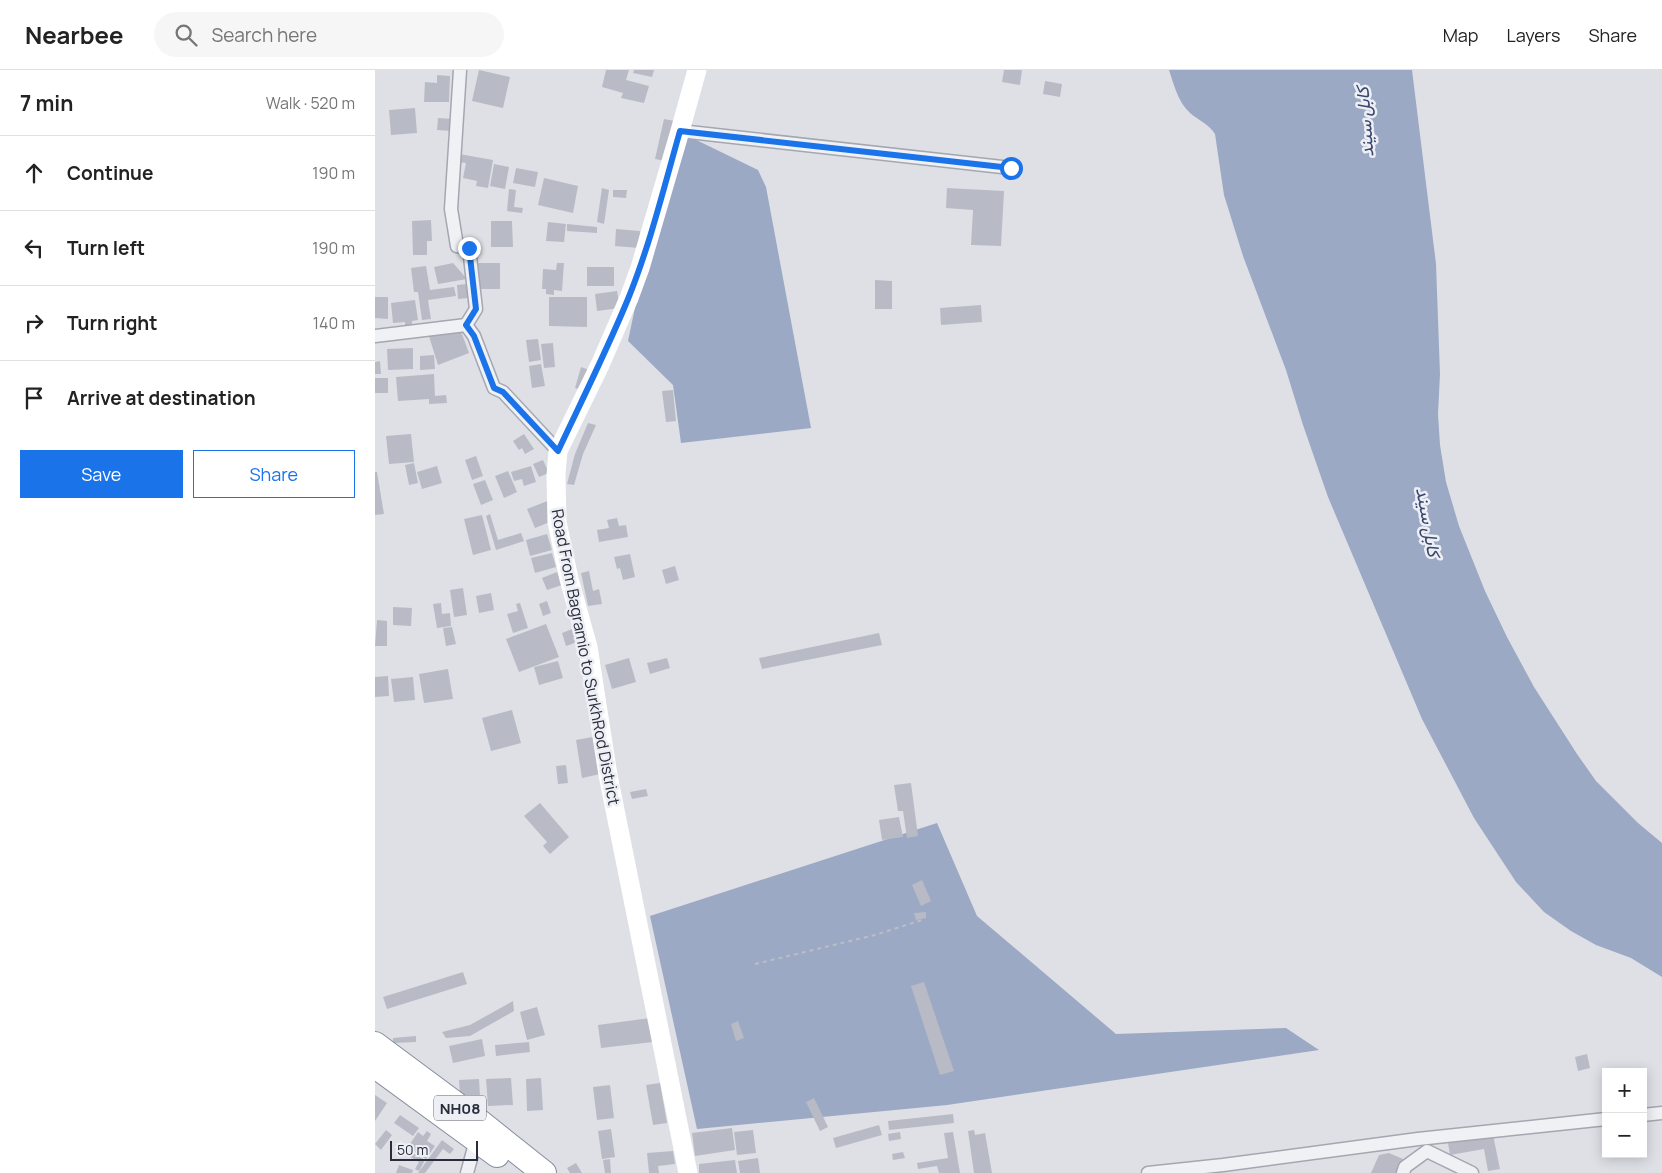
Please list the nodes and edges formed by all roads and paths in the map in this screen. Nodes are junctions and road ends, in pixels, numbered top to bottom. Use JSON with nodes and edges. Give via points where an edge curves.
{"nodes":[{"id":1,"x":460,"y":70,"type":"edge"},
{"id":2,"x":697,"y":70,"type":"edge"},
{"id":3,"x":680,"y":131,"type":"junction"},
{"id":4,"x":1011,"y":168,"type":"dead end"},
{"id":5,"x":466,"y":325,"type":"junction"},
{"id":6,"x":375,"y":336,"type":"edge"},
{"id":7,"x":558,"y":451,"type":"junction"},
{"id":8,"x":925,"y":919,"type":"dead end"},
{"id":9,"x":755,"y":964,"type":"dead end"},
{"id":10,"x":375,"y":1044,"type":"edge"},
{"id":11,"x":375,"y":1066,"type":"edge"},
{"id":12,"x":1662,"y":1113,"type":"edge"},
{"id":13,"x":1647,"y":1115,"type":"edge"},
{"id":14,"x":1602,"y":1119,"type":"edge"},
{"id":15,"x":476,"y":1140,"type":"junction"},
{"id":16,"x":467,"y":1173,"type":"edge"},
{"id":17,"x":520,"y":1173,"type":"edge"},
{"id":18,"x":544,"y":1173,"type":"edge"},
{"id":19,"x":689,"y":1173,"type":"edge"},
{"id":20,"x":1148,"y":1173,"type":"edge"},
{"id":21,"x":1403,"y":1173,"type":"edge"},
{"id":22,"x":1472,"y":1173,"type":"edge"}],
"edges":[{"from":1,"to":5,"type":"street","via":[[451,208],[457,246],[469,248],[476,309]]},
{"from":2,"to":3,"type":"street","name":"Road From Bagramio to SurkhRod District"},
{"from":3,"to":4,"type":"street"},
{"from":3,"to":7,"type":"street","name":"Road From Bagramio to SurkhRod District","via":[[629,298]]},
{"from":5,"to":6,"type":"street"},
{"from":5,"to":7,"type":"street","via":[[474,336],[494,388],[503,392]]},
{"from":7,"to":19,"type":"street","name":"Road From Bagramio to SurkhRod District","via":[[557,522],[588,647],[608,776]]},
{"from":8,"to":9,"type":"path","via":[[875,935]]},
{"from":10,"to":18,"type":"highway","number":"NH08"},
{"from":11,"to":15,"type":"highway","number":"NH08"},
{"from":12,"to":13,"type":"street"},
{"from":14,"to":20,"type":"street"},
{"from":15,"to":16,"type":"street"},
{"from":15,"to":17,"type":"highway","number":"NH08"},
{"from":21,"to":22,"type":"street","via":[[1405,1167],[1427,1151]]}]}
